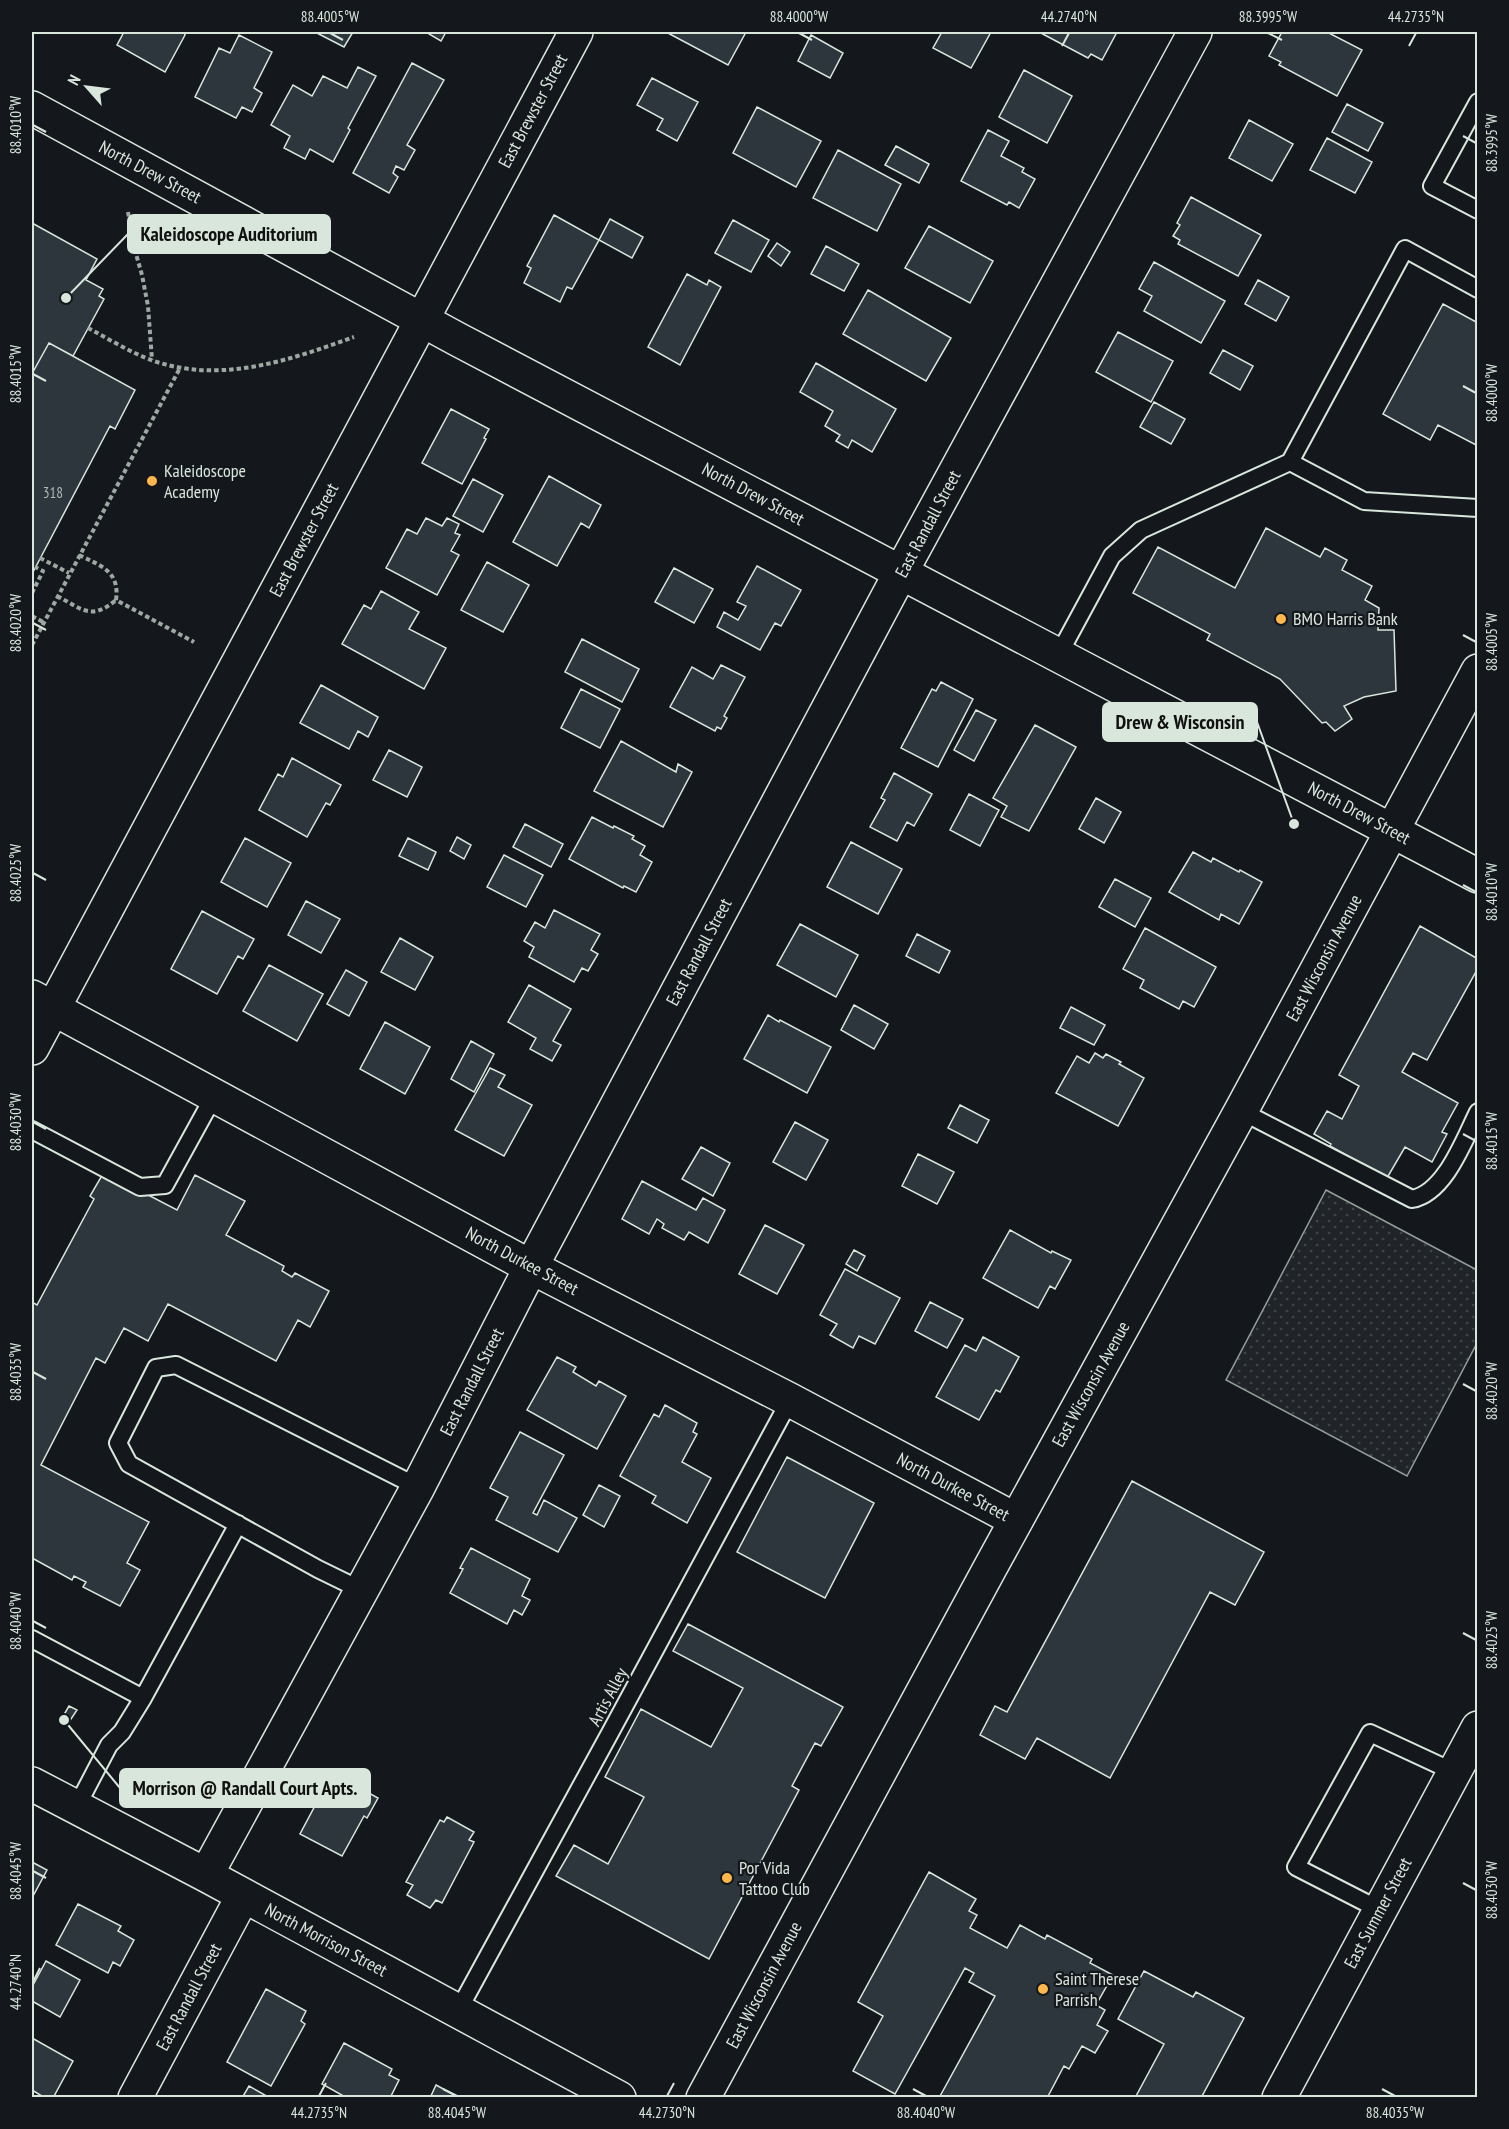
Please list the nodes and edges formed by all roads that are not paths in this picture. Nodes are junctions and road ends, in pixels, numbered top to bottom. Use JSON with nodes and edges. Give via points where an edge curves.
{"nodes":[{"id":1,"x":576,"y":32,"type":"edge"},
{"id":2,"x":1195,"y":32,"type":"edge"},
{"id":3,"x":1478,"y":102,"type":"edge"},
{"id":4,"x":32,"y":108,"type":"edge"},
{"id":5,"x":1478,"y":210,"type":"edge"},
{"id":6,"x":1478,"y":289,"type":"edge"},
{"id":7,"x":422,"y":320,"type":"junction"},
{"id":8,"x":1290,"y":462,"type":"junction"},
{"id":9,"x":1478,"y":507,"type":"edge"},
{"id":10,"x":901,"y":572,"type":"junction"},
{"id":11,"x":1059,"y":654,"type":"junction"},
{"id":12,"x":1478,"y":671,"type":"edge"},
{"id":13,"x":1392,"y":831,"type":"junction"},
{"id":14,"x":1478,"y":876,"type":"edge"},
{"id":15,"x":42,"y":1002,"type":"edge"},
{"id":16,"x":32,"y":1048,"type":"edge"},
{"id":17,"x":214,"y":1096,"type":"junction"},
{"id":18,"x":1242,"y":1111,"type":"junction"},
{"id":19,"x":1478,"y":1112,"type":"edge"},
{"id":20,"x":32,"y":1130,"type":"edge"},
{"id":21,"x":531,"y":1267,"type":"junction"},
{"id":22,"x":789,"y":1400,"type":"junction"},
{"id":23,"x":418,"y":1486,"type":"junction"},
{"id":24,"x":1016,"y":1520,"type":"junction"},
{"id":25,"x":238,"y":1524,"type":"junction"},
{"id":26,"x":361,"y":1590,"type":"junction"},
{"id":27,"x":32,"y":1639,"type":"edge"},
{"id":28,"x":143,"y":1698,"type":"junction"},
{"id":29,"x":1468,"y":1755,"type":"edge"},
{"id":30,"x":32,"y":1784,"type":"edge"},
{"id":31,"x":76,"y":1808,"type":"junction"},
{"id":32,"x":206,"y":1875,"type":"junction"},
{"id":33,"x":243,"y":1896,"type":"junction"},
{"id":34,"x":1380,"y":1910,"type":"junction"},
{"id":35,"x":458,"y":2011,"type":"junction"},
{"id":36,"x":135,"y":2097,"type":"edge"},
{"id":37,"x":619,"y":2097,"type":"edge"},
{"id":38,"x":703,"y":2097,"type":"edge"},
{"id":39,"x":1279,"y":2097,"type":"edge"}],
"edges":[{"from":1,"to":7,"type":"street","name":"East Brewster Street"},
{"from":2,"to":10,"type":"street","name":"East Randall Street"},
{"from":3,"to":5,"type":"lane","via":[[1432,186]]},
{"from":4,"to":7,"type":"street","name":"North Drew Street"},
{"from":6,"to":8,"type":"lane","via":[[1405,249]]},
{"from":7,"to":10,"type":"street","name":"North Drew Street"},
{"from":7,"to":15,"type":"street","name":"East Brewster Street"},
{"from":8,"to":9,"type":"lane","via":[[1364,501]]},
{"from":8,"to":11,"type":"lane","via":[[1141,530],[1112,556]]},
{"from":10,"to":11,"type":"street","name":"North Drew Street"},
{"from":10,"to":21,"type":"street","name":"East Randall Street"},
{"from":11,"to":13,"type":"street","name":"North Drew Street"},
{"from":12,"to":13,"type":"street","name":"East Wisconsin Avenue"},
{"from":13,"to":14,"type":"street","name":"North Drew Street"},
{"from":13,"to":18,"type":"street","name":"East Wisconsin Avenue"},
{"from":15,"to":16,"type":"street","name":"East Brewster Street"},
{"from":15,"to":17,"type":"street","name":"North Durkee Street"},
{"from":17,"to":20,"type":"lane","via":[[165,1185],[140,1187]]},
{"from":17,"to":21,"type":"street","name":"North Durkee Street"},
{"from":18,"to":19,"type":"lane","via":[[1412,1199],[1424,1197],[1439,1182]]},
{"from":18,"to":24,"type":"street","name":"East Wisconsin Avenue"},
{"from":21,"to":22,"type":"street","name":"North Durkee Street"},
{"from":21,"to":23,"type":"street","name":"East Randall Street"},
{"from":22,"to":24,"type":"street","name":"North Durkee Street"},
{"from":22,"to":35,"type":"lane","name":"Artis Alley"},
{"from":23,"to":25,"type":"lane","via":[[176,1365],[156,1368],[118,1443],[129,1464]]},
{"from":23,"to":26,"type":"street","name":"East Randall Street"},
{"from":24,"to":38,"type":"street","name":"East Wisconsin Avenue"},
{"from":25,"to":26,"type":"lane"},
{"from":25,"to":28,"type":"lane"},
{"from":26,"to":32,"type":"street","name":"East Randall Street"},
{"from":27,"to":28,"type":"lane"},
{"from":28,"to":31,"type":"lane","via":[[109,1745]]},
{"from":29,"to":34,"type":"street","name":"East Summer Street"},
{"from":29,"to":34,"type":"lane","via":[[1370,1732],[1296,1868]]},
{"from":30,"to":31,"type":"street","name":"North Morrison Street"},
{"from":31,"to":32,"type":"street","name":"North Morrison Street"},
{"from":32,"to":33,"type":"street","name":"North Morrison Street"},
{"from":33,"to":35,"type":"street","name":"North Morrison Street"},
{"from":33,"to":36,"type":"street","name":"East Randall Street"},
{"from":34,"to":39,"type":"street","name":"East Summer Street"},
{"from":35,"to":37,"type":"street","name":"North Morrison Street"}]}
